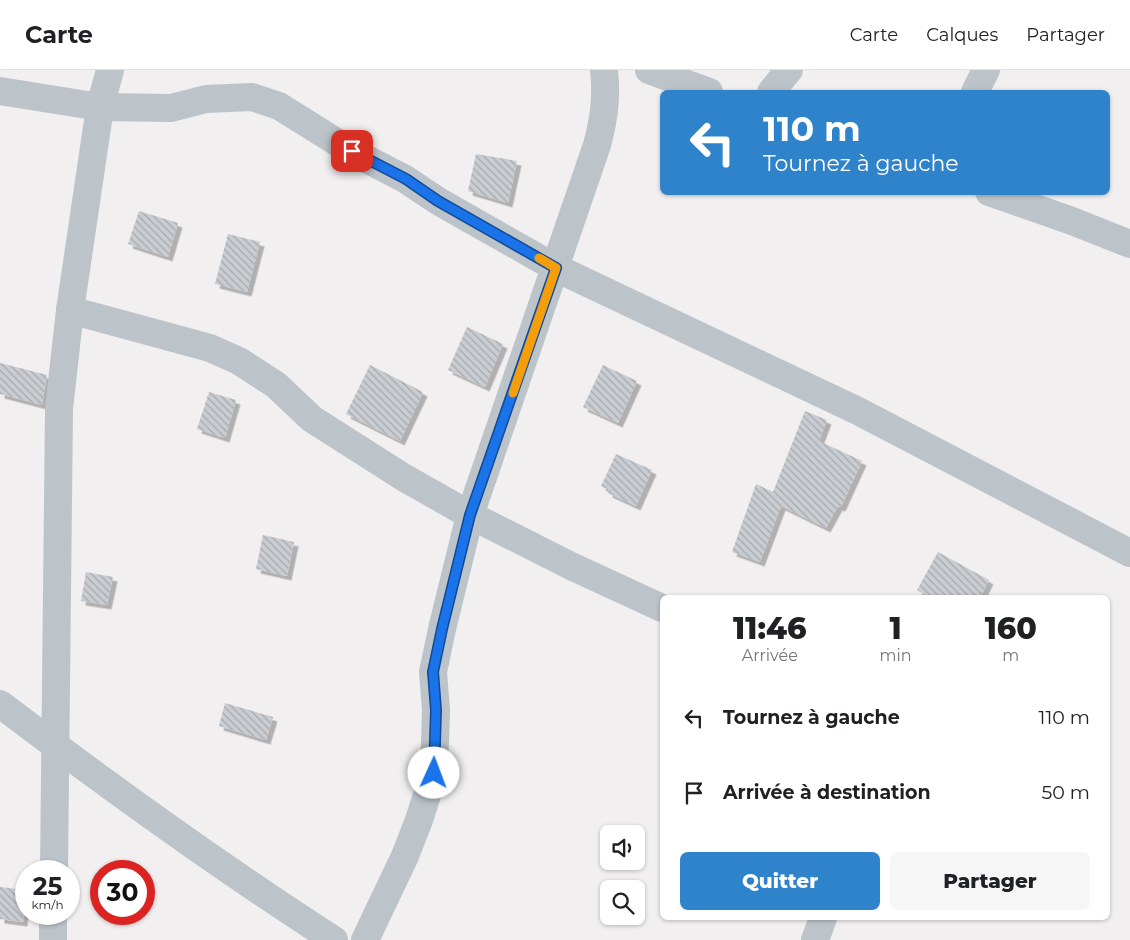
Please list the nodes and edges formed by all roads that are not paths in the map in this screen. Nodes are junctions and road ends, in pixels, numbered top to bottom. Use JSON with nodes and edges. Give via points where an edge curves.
{"nodes":[{"id":1,"x":110,"y":70,"type":"edge"},
{"id":2,"x":604,"y":70,"type":"edge"},
{"id":3,"x":649,"y":70,"type":"edge"},
{"id":4,"x":789,"y":70,"type":"edge"},
{"id":5,"x":986,"y":70,"type":"edge"},
{"id":6,"x":0,"y":90,"type":"edge"},
{"id":7,"x":704,"y":90,"type":"edge"},
{"id":8,"x":773,"y":90,"type":"edge"},
{"id":9,"x":976,"y":90,"type":"edge"},
{"id":10,"x":100,"y":107,"type":"junction"},
{"id":11,"x":998,"y":195,"type":"edge"},
{"id":12,"x":1130,"y":244,"type":"edge"},
{"id":13,"x":556,"y":268,"type":"junction"},
{"id":14,"x":70,"y":310,"type":"junction"},
{"id":15,"x":470,"y":515,"type":"junction"},
{"id":16,"x":1130,"y":553,"type":"edge"},
{"id":17,"x":660,"y":607,"type":"edge"},
{"id":18,"x":0,"y":704,"type":"edge"},
{"id":19,"x":56,"y":746,"type":"junction"},
{"id":20,"x":54,"y":860,"type":"edge"},
{"id":21,"x":822,"y":920,"type":"edge"},
{"id":22,"x":53,"y":925,"type":"edge"},
{"id":23,"x":53,"y":940,"type":"edge"},
{"id":24,"x":334,"y":940,"type":"edge"},
{"id":25,"x":365,"y":940,"type":"edge"},
{"id":26,"x":815,"y":940,"type":"edge"}],
"edges":[{"from":1,"to":10,"type":"street"},
{"from":2,"to":13,"type":"street","via":[[605,117]]},
{"from":3,"to":7,"type":"street"},
{"from":4,"to":8,"type":"street"},
{"from":5,"to":9,"type":"street"},
{"from":6,"to":10,"type":"street"},
{"from":10,"to":13,"type":"street","via":[[171,108],[206,99],[252,97],[279,106]]},
{"from":10,"to":14,"type":"street"},
{"from":11,"to":12,"type":"street"},
{"from":13,"to":15,"type":"street"},
{"from":13,"to":16,"type":"street","via":[[858,411]]},
{"from":14,"to":15,"type":"street","via":[[210,348],[239,361],[276,385],[312,420]]},
{"from":14,"to":19,"type":"street","via":[[59,409]]},
{"from":15,"to":17,"type":"street"},
{"from":15,"to":25,"type":"street","via":[[433,672],[436,710],[434,773],[419,820]]},
{"from":18,"to":19,"type":"street"},
{"from":19,"to":20,"type":"street"},
{"from":19,"to":24,"type":"street","via":[[264,895]]},
{"from":21,"to":26,"type":"street"},
{"from":22,"to":23,"type":"street"}]}
